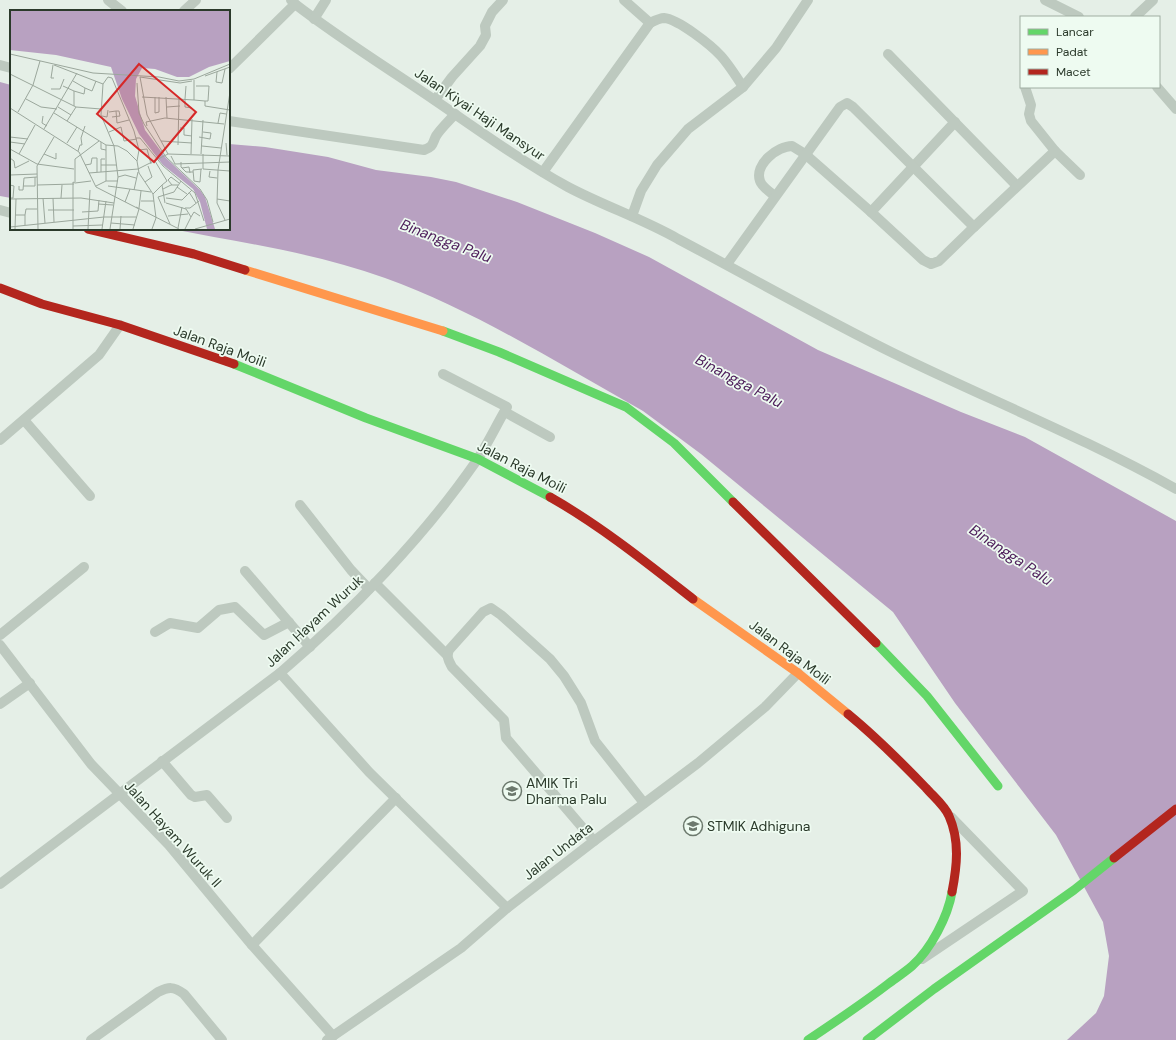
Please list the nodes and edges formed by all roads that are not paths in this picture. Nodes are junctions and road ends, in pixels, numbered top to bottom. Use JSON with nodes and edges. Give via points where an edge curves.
{"nodes":[{"id":1,"x":108,"y":0,"type":"edge"},
{"id":2,"x":196,"y":0,"type":"edge"},
{"id":3,"x":326,"y":0,"type":"edge"},
{"id":4,"x":503,"y":0,"type":"edge"},
{"id":5,"x":624,"y":0,"type":"edge"},
{"id":6,"x":808,"y":0,"type":"edge"},
{"id":7,"x":1045,"y":0,"type":"edge"},
{"id":8,"x":1153,"y":0,"type":"edge"},
{"id":9,"x":293,"y":2,"type":"edge"},
{"id":10,"x":121,"y":10,"type":"edge"},
{"id":11,"x":185,"y":10,"type":"edge"},
{"id":12,"x":1076,"y":16,"type":"edge"},
{"id":13,"x":1136,"y":16,"type":"edge"},
{"id":14,"x":314,"y":19,"type":"junction"},
{"id":15,"x":650,"y":22,"type":"junction"},
{"id":16,"x":888,"y":54,"type":"dead end"},
{"id":17,"x":0,"y":65,"type":"edge"},
{"id":18,"x":10,"y":68,"type":"edge"},
{"id":19,"x":230,"y":68,"type":"edge"},
{"id":20,"x":742,"y":87,"type":"junction"},
{"id":21,"x":1025,"y":88,"type":"edge"},
{"id":22,"x":1158,"y":88,"type":"edge"},
{"id":23,"x":435,"y":100,"type":"junction"},
{"id":24,"x":1176,"y":109,"type":"edge"},
{"id":25,"x":455,"y":114,"type":"junction"},
{"id":26,"x":230,"y":121,"type":"edge"},
{"id":27,"x":955,"y":122,"type":"junction"},
{"id":28,"x":1055,"y":151,"type":"junction"},
{"id":29,"x":805,"y":154,"type":"junction"},
{"id":30,"x":913,"y":166,"type":"junction"},
{"id":31,"x":543,"y":172,"type":"junction"},
{"id":32,"x":1080,"y":175,"type":"dead end"},
{"id":33,"x":1017,"y":186,"type":"junction"},
{"id":34,"x":775,"y":196,"type":"junction"},
{"id":35,"x":0,"y":210,"type":"edge"},
{"id":36,"x":871,"y":212,"type":"junction"},
{"id":37,"x":10,"y":213,"type":"edge"},
{"id":38,"x":632,"y":216,"type":"junction"},
{"id":39,"x":974,"y":227,"type":"junction"},
{"id":40,"x":93,"y":230,"type":"edge"},
{"id":41,"x":727,"y":264,"type":"junction"},
{"id":42,"x":0,"y":288,"type":"edge"},
{"id":43,"x":120,"y":325,"type":"junction"},
{"id":44,"x":443,"y":374,"type":"dead end"},
{"id":45,"x":505,"y":412,"type":"junction"},
{"id":46,"x":24,"y":420,"type":"junction"},
{"id":47,"x":550,"y":437,"type":"dead end"},
{"id":48,"x":0,"y":440,"type":"edge"},
{"id":49,"x":478,"y":459,"type":"junction"},
{"id":50,"x":1176,"y":489,"type":"edge"},
{"id":51,"x":90,"y":496,"type":"dead end"},
{"id":52,"x":300,"y":505,"type":"dead end"},
{"id":53,"x":84,"y":567,"type":"dead end"},
{"id":54,"x":245,"y":571,"type":"dead end"},
{"id":55,"x":372,"y":586,"type":"junction"},
{"id":56,"x":289,"y":622,"type":"junction"},
{"id":57,"x":155,"y":632,"type":"dead end"},
{"id":58,"x":0,"y":635,"type":"edge"},
{"id":59,"x":0,"y":645,"type":"edge"},
{"id":60,"x":310,"y":647,"type":"junction"},
{"id":61,"x":447,"y":655,"type":"junction"},
{"id":62,"x":280,"y":673,"type":"junction"},
{"id":63,"x":798,"y":673,"type":"junction"},
{"id":64,"x":30,"y":684,"type":"junction"},
{"id":65,"x":0,"y":704,"type":"edge"},
{"id":66,"x":162,"y":761,"type":"junction"},
{"id":67,"x":998,"y":786,"type":"dead end"},
{"id":68,"x":120,"y":795,"type":"junction"},
{"id":69,"x":396,"y":798,"type":"junction"},
{"id":70,"x":644,"y":803,"type":"junction"},
{"id":71,"x":1176,"y":809,"type":"edge"},
{"id":72,"x":949,"y":815,"type":"junction"},
{"id":73,"x":227,"y":818,"type":"dead end"},
{"id":74,"x":594,"y":840,"type":"junction"},
{"id":75,"x":0,"y":884,"type":"edge"},
{"id":76,"x":507,"y":908,"type":"junction"},
{"id":77,"x":252,"y":945,"type":"junction"},
{"id":78,"x":913,"y":965,"type":"junction"},
{"id":79,"x":330,"y":1038,"type":"edge"},
{"id":80,"x":91,"y":1040,"type":"edge"},
{"id":81,"x":222,"y":1040,"type":"edge"},
{"id":82,"x":808,"y":1040,"type":"edge"},
{"id":83,"x":867,"y":1040,"type":"edge"}],
"edges":[{"from":1,"to":10,"type":"street"},
{"from":2,"to":11,"type":"street"},
{"from":3,"to":14,"type":"street"},
{"from":4,"to":23,"type":"street","via":[[492,12],[480,46]]},
{"from":5,"to":15,"type":"street"},
{"from":6,"to":20,"type":"street","via":[[776,48]]},
{"from":7,"to":12,"type":"street"},
{"from":8,"to":13,"type":"street"},
{"from":9,"to":14,"type":"street","name":"Jalan Kiyai Haji Mansyur"},
{"from":9,"to":19,"type":"street"},
{"from":14,"to":23,"type":"street","name":"Jalan Kiyai Haji Mansyur"},
{"from":15,"to":20,"type":"street","via":[[663,18],[680,24],[714,49],[730,67]]},
{"from":15,"to":31,"type":"street","name":"Jalan Kiyai Haji Mansyur"},
{"from":16,"to":27,"type":"street"},
{"from":17,"to":18,"type":"street"},
{"from":20,"to":38,"type":"street","via":[[688,129],[657,164],[641,191]]},
{"from":21,"to":28,"type":"street","via":[[1031,105],[1029,118]]},
{"from":22,"to":24,"type":"street"},
{"from":23,"to":25,"type":"street","name":"Jalan Kiyai Haji Mansyur"},
{"from":25,"to":26,"type":"street","via":[[434,143],[424,150]]},
{"from":25,"to":31,"type":"street","name":"Jalan Kiyai Haji Mansyur"},
{"from":27,"to":30,"type":"street"},
{"from":27,"to":33,"type":"street"},
{"from":28,"to":32,"type":"street"},
{"from":28,"to":33,"type":"street"},
{"from":29,"to":30,"type":"street","via":[[840,107],[847,103]]},
{"from":29,"to":34,"type":"street"},
{"from":29,"to":34,"type":"street","via":[[792,146],[785,147],[777,150],[764,162],[758,174],[765,188]]},
{"from":29,"to":36,"type":"street"},
{"from":30,"to":36,"type":"street"},
{"from":30,"to":39,"type":"street"},
{"from":31,"to":38,"type":"street","via":[[590,198]]},
{"from":33,"to":39,"type":"street"},
{"from":34,"to":41,"type":"street"},
{"from":35,"to":37,"type":"street"},
{"from":36,"to":39,"type":"street","via":[[923,260],[931,264],[939,261]]},
{"from":38,"to":41,"type":"street"},
{"from":40,"to":67,"type":"street","via":[[194,254],[436,328],[499,352],[626,407],[674,442],[880,647],[927,696]]},
{"from":41,"to":50,"type":"street","via":[[894,354],[1043,422]]},
{"from":42,"to":43,"type":"street","name":"Jalan Raja Moili","via":[[42,304]]},
{"from":43,"to":46,"type":"street","via":[[99,355]]},
{"from":43,"to":49,"type":"street","name":"Jalan Raja Moili","via":[[245,368],[366,418]]},
{"from":44,"to":45,"type":"street","via":[[508,407]]},
{"from":45,"to":47,"type":"street"},
{"from":45,"to":49,"type":"street","name":"Jalan Hayam Wuruk"},
{"from":46,"to":48,"type":"street"},
{"from":46,"to":51,"type":"street"},
{"from":49,"to":55,"type":"street","name":"Jalan Hayam Wuruk","via":[[438,512]]},
{"from":49,"to":63,"type":"street","name":"Jalan Raja Moili","via":[[577,512]]},
{"from":52,"to":55,"type":"street","via":[[351,570]]},
{"from":53,"to":58,"type":"street"},
{"from":54,"to":56,"type":"street"},
{"from":55,"to":60,"type":"street","name":"Jalan Hayam Wuruk"},
{"from":55,"to":61,"type":"street"},
{"from":56,"to":57,"type":"street","via":[[264,635],[235,607],[219,610],[198,628],[170,623]]},
{"from":56,"to":60,"type":"street"},
{"from":59,"to":64,"type":"street","name":"Jalan Hayam Wuruk II"},
{"from":60,"to":62,"type":"street","name":"Jalan Hayam Wuruk"},
{"from":61,"to":70,"type":"street","via":[[483,612],[491,608],[502,615],[550,659],[564,676],[581,703],[595,741]]},
{"from":61,"to":74,"type":"street","via":[[452,667],[504,720],[506,738]]},
{"from":62,"to":66,"type":"street","name":"Jalan Hayam Wuruk"},
{"from":62,"to":69,"type":"street"},
{"from":63,"to":70,"type":"street","name":"Jalan Undata","via":[[765,707],[698,764]]},
{"from":63,"to":72,"type":"street","name":"Jalan Raja Moili","via":[[897,758]]},
{"from":64,"to":65,"type":"street"},
{"from":64,"to":68,"type":"street","name":"Jalan Hayam Wuruk II","via":[[90,764]]},
{"from":66,"to":68,"type":"street","name":"Jalan Hayam Wuruk"},
{"from":66,"to":73,"type":"street","via":[[191,794],[195,797],[207,796]]},
{"from":68,"to":75,"type":"street","name":"Jalan Hayam Wuruk"},
{"from":68,"to":77,"type":"street","name":"Jalan Hayam Wuruk II","via":[[169,845]]},
{"from":69,"to":76,"type":"street"},
{"from":69,"to":77,"type":"street"},
{"from":70,"to":74,"type":"street","name":"Jalan Undata"},
{"from":71,"to":83,"type":"street","via":[[1074,890]]},
{"from":72,"to":78,"type":"street","via":[[957,843],[957,866],[951,898],[940,927]]},
{"from":72,"to":78,"type":"street","via":[[1023,891]]},
{"from":74,"to":76,"type":"street","name":"Jalan Undata"},
{"from":76,"to":79,"type":"street","name":"Jalan Undata","via":[[461,948]]},
{"from":77,"to":79,"type":"street","name":"Jalan Hayam Wuruk II"},
{"from":78,"to":82,"type":"street"},
{"from":80,"to":81,"type":"street","via":[[158,992],[176,988],[184,994]]}]}
